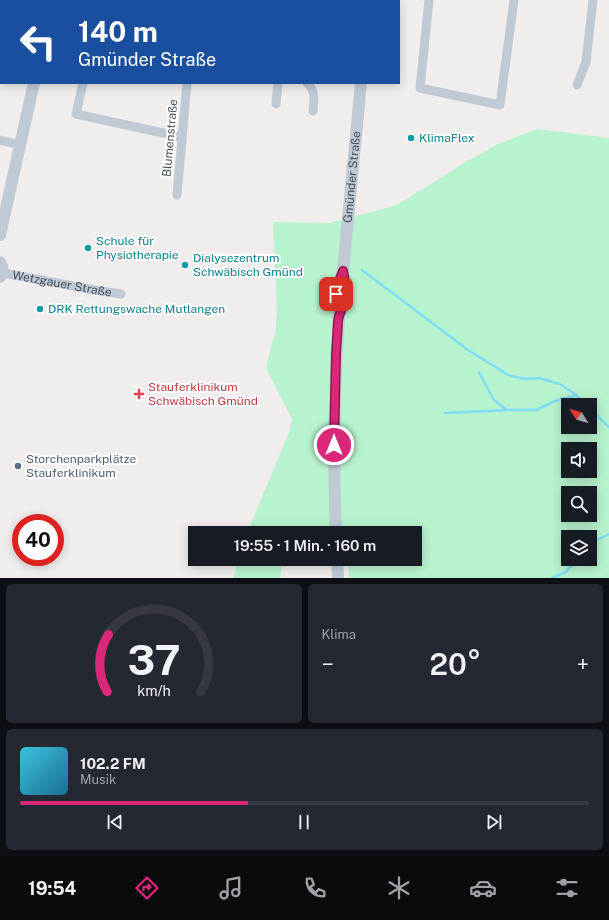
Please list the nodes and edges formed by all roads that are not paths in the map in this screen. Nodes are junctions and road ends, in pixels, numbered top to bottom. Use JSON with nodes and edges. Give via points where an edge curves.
{"nodes":[{"id":1,"x":429,"y":0,"type":"edge"},
{"id":2,"x":514,"y":0,"type":"edge"},
{"id":3,"x":594,"y":0,"type":"edge"},
{"id":4,"x":34,"y":84,"type":"edge"},
{"id":5,"x":83,"y":84,"type":"edge"},
{"id":6,"x":187,"y":84,"type":"edge"},
{"id":7,"x":278,"y":84,"type":"edge"},
{"id":8,"x":308,"y":84,"type":"edge"},
{"id":9,"x":361,"y":84,"type":"edge"},
{"id":10,"x":577,"y":85,"type":"dead end"},
{"id":11,"x":276,"y":104,"type":"dead end"},
{"id":12,"x":313,"y":111,"type":"dead end"},
{"id":13,"x":182,"y":137,"type":"junction"},
{"id":14,"x":0,"y":140,"type":"edge"},
{"id":15,"x":20,"y":145,"type":"junction"},
{"id":16,"x":177,"y":195,"type":"dead end"},
{"id":17,"x":0,"y":235,"type":"edge"},
{"id":18,"x":1,"y":271,"type":"edge"},
{"id":19,"x":121,"y":294,"type":"dead end"},
{"id":20,"x":336,"y":526,"type":"edge"},
{"id":21,"x":337,"y":566,"type":"edge"},
{"id":22,"x":338,"y":578,"type":"edge"}],
"edges":[{"from":1,"to":2,"type":"street","via":[[420,88],[500,105]]},
{"from":3,"to":10,"type":"street","via":[[586,62]]},
{"from":4,"to":15,"type":"street"},
{"from":5,"to":13,"type":"street","via":[[76,114]]},
{"from":6,"to":13,"type":"street","name":"Blumenstraße"},
{"from":7,"to":11,"type":"street"},
{"from":8,"to":12,"type":"street","via":[[313,88]]},
{"from":9,"to":20,"type":"street","name":"Gmünder Straße","via":[[343,271],[336,294],[339,316],[334,432]]},
{"from":13,"to":16,"type":"street","name":"Blumenstraße"},
{"from":14,"to":15,"type":"street"},
{"from":15,"to":17,"type":"street"},
{"from":18,"to":19,"type":"street","name":"Wetzgauer Straße"},
{"from":21,"to":22,"type":"street"}]}
